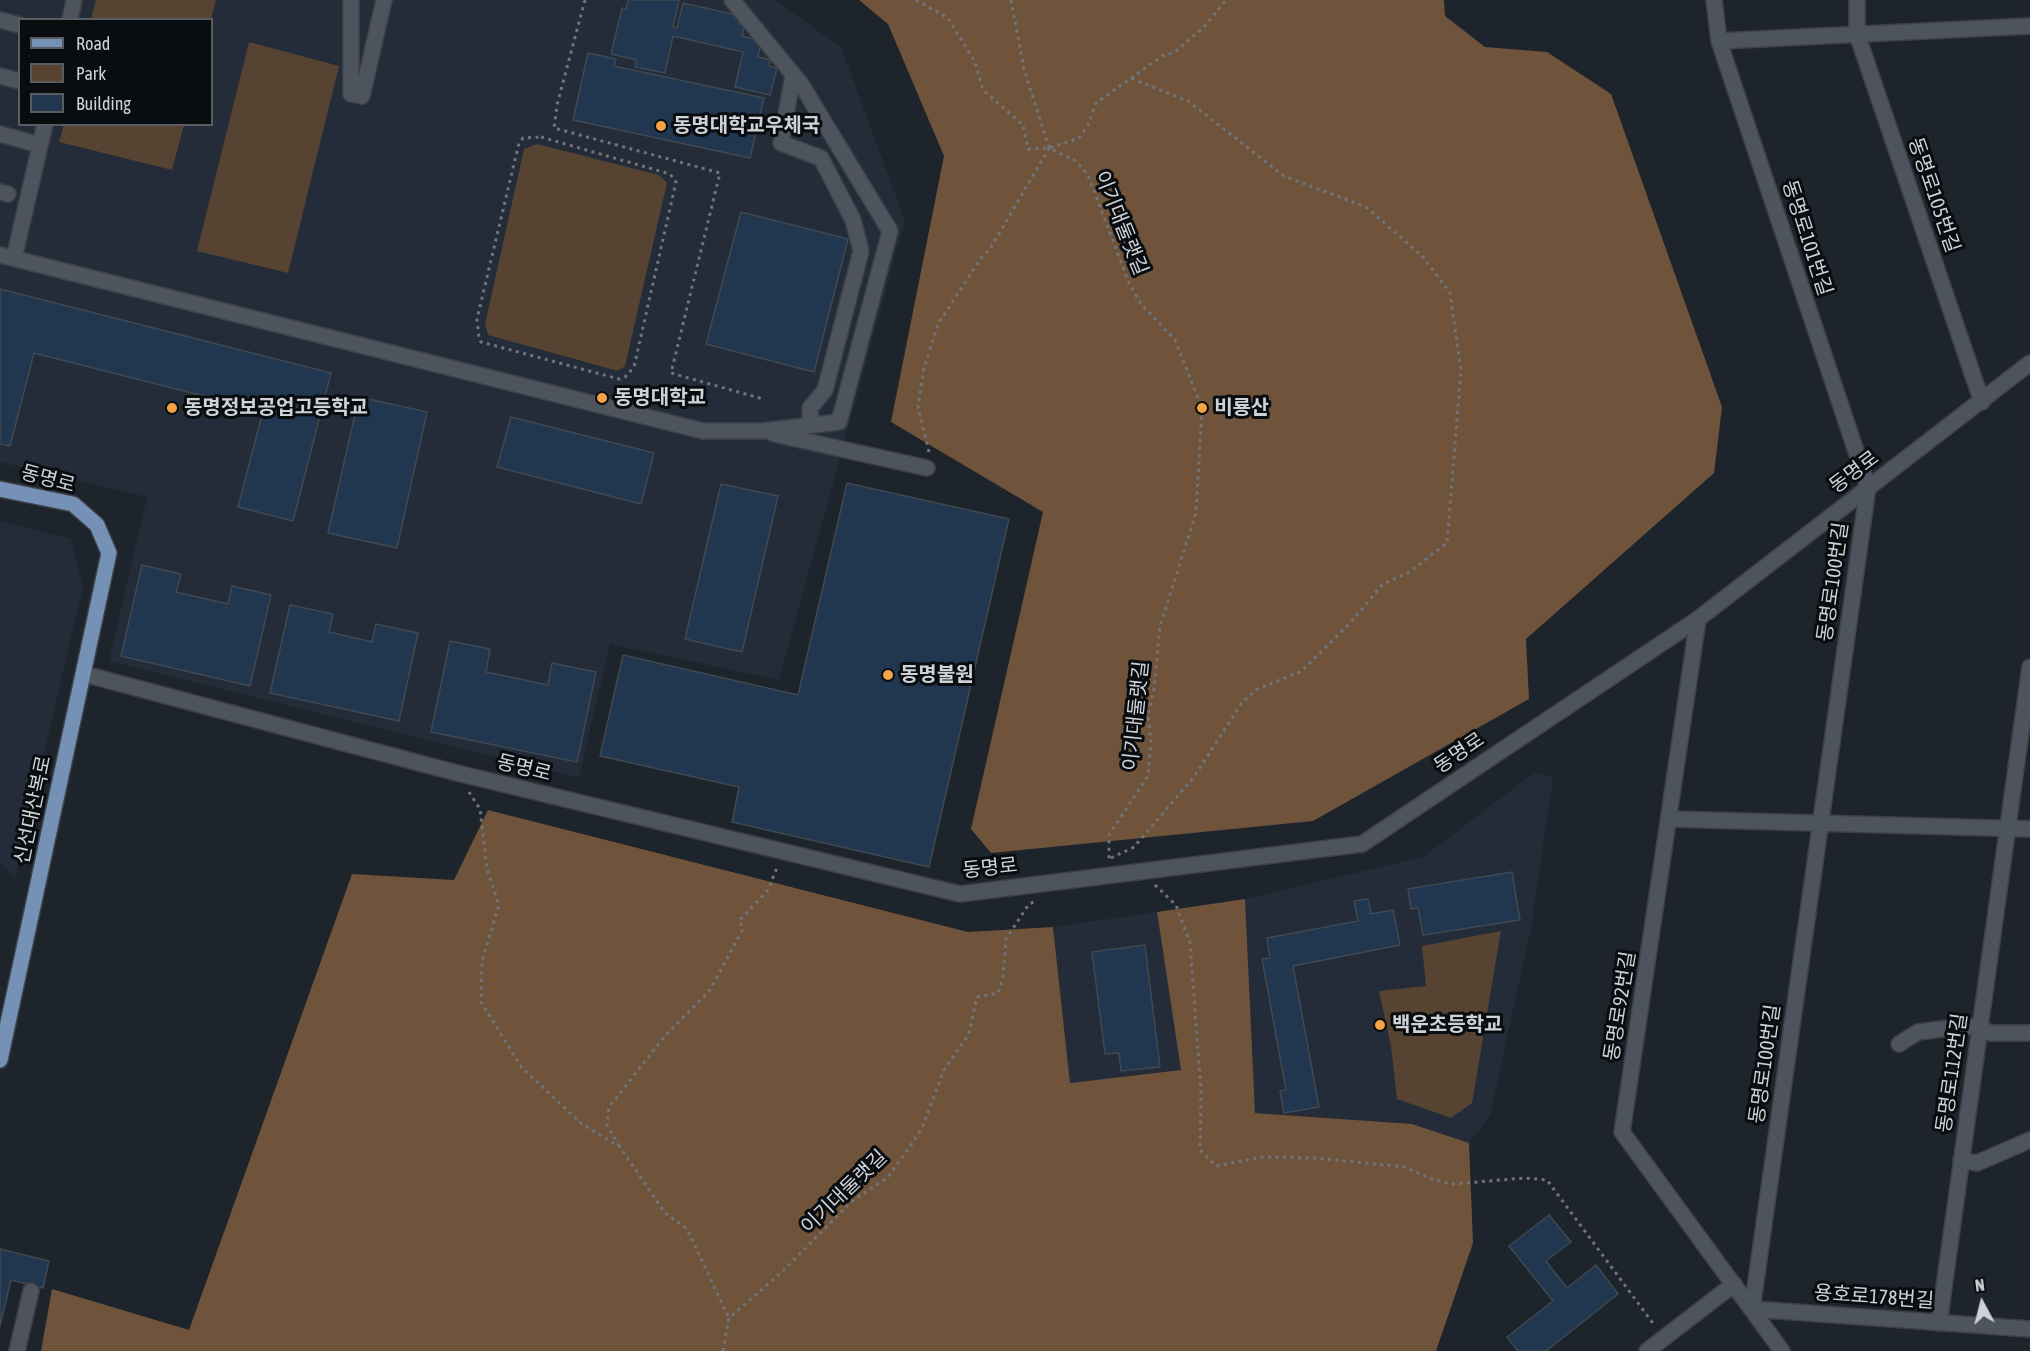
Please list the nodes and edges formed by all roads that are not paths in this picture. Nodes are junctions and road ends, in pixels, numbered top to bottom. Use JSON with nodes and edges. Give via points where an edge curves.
{"nodes":[{"id":1,"x":74,"y":0,"type":"edge"},
{"id":2,"x":351,"y":0,"type":"edge"},
{"id":3,"x":384,"y":0,"type":"edge"},
{"id":4,"x":732,"y":0,"type":"edge"},
{"id":5,"x":1714,"y":0,"type":"edge"},
{"id":6,"x":1857,"y":0,"type":"edge"},
{"id":7,"x":70,"y":18,"type":"edge"},
{"id":8,"x":0,"y":20,"type":"edge"},
{"id":9,"x":18,"y":24,"type":"edge"},
{"id":10,"x":2030,"y":26,"type":"edge"},
{"id":11,"x":1857,"y":34,"type":"junction"},
{"id":12,"x":1719,"y":41,"type":"junction"},
{"id":13,"x":793,"y":75,"type":"junction"},
{"id":14,"x":0,"y":76,"type":"edge"},
{"id":15,"x":18,"y":80,"type":"edge"},
{"id":16,"x":45,"y":126,"type":"edge"},
{"id":17,"x":0,"y":134,"type":"edge"},
{"id":18,"x":40,"y":145,"type":"junction"},
{"id":19,"x":7,"y":257,"type":"edge"},
{"id":20,"x":2030,"y":363,"type":"edge"},
{"id":21,"x":1982,"y":402,"type":"junction"},
{"id":22,"x":810,"y":425,"type":"junction"},
{"id":23,"x":762,"y":431,"type":"junction"},
{"id":24,"x":927,"y":468,"type":"road end"},
{"id":25,"x":1868,"y":487,"type":"junction"},
{"id":26,"x":0,"y":489,"type":"edge"},
{"id":27,"x":1698,"y":619,"type":"junction"},
{"id":28,"x":2030,"y":667,"type":"edge"},
{"id":29,"x":84,"y":674,"type":"junction"},
{"id":30,"x":1670,"y":819,"type":"junction"},
{"id":31,"x":1820,"y":825,"type":"junction"},
{"id":32,"x":2007,"y":829,"type":"junction"},
{"id":33,"x":2030,"y":829,"type":"edge"},
{"id":34,"x":1979,"y":1027,"type":"junction"},
{"id":35,"x":2030,"y":1033,"type":"edge"},
{"id":36,"x":1899,"y":1044,"type":"dead end"},
{"id":37,"x":0,"y":1060,"type":"edge"},
{"id":38,"x":2030,"y":1140,"type":"edge"},
{"id":39,"x":1961,"y":1160,"type":"junction"},
{"id":40,"x":1734,"y":1284,"type":"junction"},
{"id":41,"x":31,"y":1291,"type":"dead end"},
{"id":42,"x":1752,"y":1309,"type":"junction"},
{"id":43,"x":1939,"y":1323,"type":"junction"},
{"id":44,"x":2030,"y":1329,"type":"edge"},
{"id":45,"x":17,"y":1351,"type":"edge"},
{"id":46,"x":1647,"y":1351,"type":"edge"},
{"id":47,"x":1782,"y":1351,"type":"edge"}],
"edges":[{"from":1,"to":7,"type":"street"},
{"from":2,"to":3,"type":"street","via":[[351,94],[362,96]]},
{"from":4,"to":13,"type":"street"},
{"from":5,"to":12,"type":"street","name":"동명로101번길"},
{"from":6,"to":11,"type":"street","name":"동명로105번길"},
{"from":8,"to":9,"type":"street"},
{"from":10,"to":11,"type":"street"},
{"from":11,"to":12,"type":"street"},
{"from":11,"to":21,"type":"street","name":"동명로105번길"},
{"from":12,"to":25,"type":"street","name":"동명로101번길"},
{"from":13,"to":22,"type":"street","via":[[781,143],[821,158],[853,220],[861,251],[825,390],[810,408]]},
{"from":13,"to":22,"type":"street","via":[[890,231],[839,422]]},
{"from":14,"to":15,"type":"street"},
{"from":16,"to":18,"type":"street"},
{"from":17,"to":18,"type":"street"},
{"from":18,"to":19,"type":"street"},
{"from":19,"to":23,"type":"street","via":[[703,431]]},
{"from":20,"to":21,"type":"street","name":"동명로"},
{"from":21,"to":25,"type":"street","name":"동명로"},
{"from":22,"to":23,"type":"street"},
{"from":23,"to":24,"type":"street"},
{"from":25,"to":27,"type":"street","name":"동명로"},
{"from":25,"to":31,"type":"street","name":"동명로100번길"},
{"from":26,"to":29,"type":"main road","name":"동명로","via":[[73,504],[97,525],[109,553]]},
{"from":27,"to":29,"type":"street","name":"동명로","via":[[1362,844],[960,894],[457,773]]},
{"from":27,"to":30,"type":"street","name":"동명로92번길"},
{"from":28,"to":32,"type":"street","name":"동명로112번길"},
{"from":29,"to":37,"type":"main road","name":"신선대산복로"},
{"from":30,"to":31,"type":"street"},
{"from":30,"to":40,"type":"street","name":"동명로92번길","via":[[1622,1132]]},
{"from":31,"to":32,"type":"street"},
{"from":31,"to":42,"type":"street","name":"동명로100번길"},
{"from":32,"to":33,"type":"street"},
{"from":32,"to":34,"type":"street","name":"동명로112번길"},
{"from":34,"to":35,"type":"street","via":[[1990,1033]]},
{"from":34,"to":36,"type":"street","via":[[1918,1032]]},
{"from":34,"to":39,"type":"street","name":"동명로112번길"},
{"from":38,"to":39,"type":"street","via":[[1977,1163]]},
{"from":39,"to":43,"type":"street","name":"동명로112번길"},
{"from":40,"to":42,"type":"street","name":"동명로92번길"},
{"from":40,"to":46,"type":"street"},
{"from":41,"to":45,"type":"street"},
{"from":42,"to":43,"type":"street","name":"용호로178번길"},
{"from":42,"to":47,"type":"street","name":"동명로92번길"},
{"from":43,"to":44,"type":"street","name":"용호로178번길"}]}
